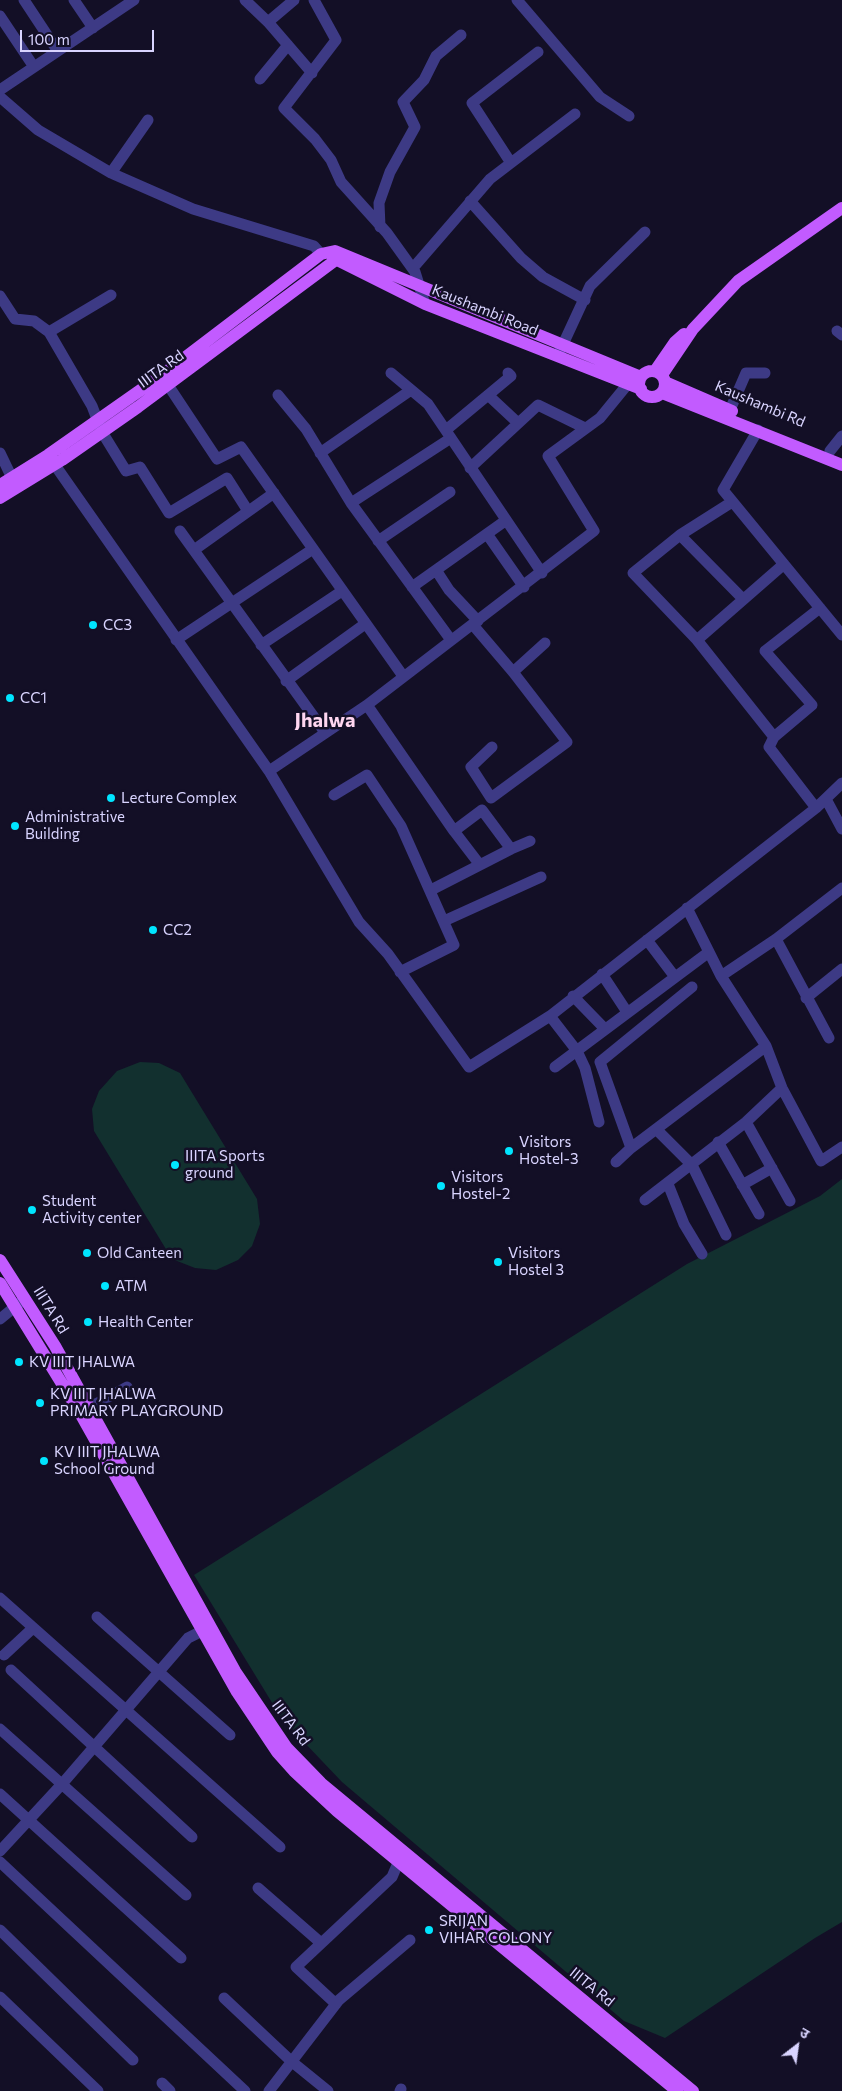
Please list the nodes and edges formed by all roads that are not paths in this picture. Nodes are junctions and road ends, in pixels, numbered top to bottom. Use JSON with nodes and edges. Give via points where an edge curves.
{"nodes":[{"id":1,"x":24,"y":0,"type":"edge"},
{"id":2,"x":74,"y":0,"type":"edge"},
{"id":3,"x":134,"y":0,"type":"edge"},
{"id":4,"x":245,"y":0,"type":"edge"},
{"id":5,"x":294,"y":0,"type":"edge"},
{"id":6,"x":314,"y":0,"type":"edge"},
{"id":7,"x":517,"y":0,"type":"edge"},
{"id":8,"x":0,"y":16,"type":"edge"},
{"id":9,"x":268,"y":22,"type":"junction"},
{"id":10,"x":93,"y":28,"type":"junction"},
{"id":11,"x":461,"y":35,"type":"dead end"},
{"id":12,"x":288,"y":45,"type":"junction"},
{"id":13,"x":57,"y":50,"type":"junction"},
{"id":14,"x":538,"y":52,"type":"dead end"},
{"id":15,"x":34,"y":67,"type":"junction"},
{"id":16,"x":312,"y":73,"type":"junction"},
{"id":17,"x":260,"y":79,"type":"dead end"},
{"id":18,"x":0,"y":90,"type":"edge"},
{"id":19,"x":0,"y":97,"type":"edge"},
{"id":20,"x":575,"y":114,"type":"dead end"},
{"id":21,"x":629,"y":116,"type":"dead end"},
{"id":22,"x":148,"y":120,"type":"dead end"},
{"id":23,"x":511,"y":163,"type":"junction"},
{"id":24,"x":111,"y":173,"type":"junction"},
{"id":25,"x":470,"y":201,"type":"junction"},
{"id":26,"x":842,"y":208,"type":"edge"},
{"id":27,"x":380,"y":227,"type":"junction"},
{"id":28,"x":645,"y":232,"type":"dead end"},
{"id":29,"x":321,"y":254,"type":"junction"},
{"id":30,"x":337,"y":259,"type":"junction"},
{"id":31,"x":413,"y":268,"type":"junction"},
{"id":32,"x":420,"y":286,"type":"junction"},
{"id":33,"x":110,"y":295,"type":"dead end"},
{"id":34,"x":0,"y":296,"type":"edge"},
{"id":35,"x":585,"y":300,"type":"junction"},
{"id":36,"x":425,"y":304,"type":"junction"},
{"id":37,"x":49,"y":332,"type":"junction"},
{"id":38,"x":563,"y":344,"type":"junction"},
{"id":39,"x":557,"y":356,"type":"junction"},
{"id":40,"x":508,"y":372,"type":"dead end"},
{"id":41,"x":391,"y":373,"type":"dead end"},
{"id":42,"x":765,"y":373,"type":"dead end"},
{"id":43,"x":165,"y":380,"type":"junction"},
{"id":44,"x":661,"y":380,"type":"junction"},
{"id":45,"x":641,"y":383,"type":"junction"},
{"id":46,"x":627,"y":385,"type":"junction"},
{"id":47,"x":411,"y":390,"type":"junction"},
{"id":48,"x":278,"y":395,"type":"dead end"},
{"id":49,"x":488,"y":395,"type":"junction"},
{"id":50,"x":730,"y":410,"type":"junction"},
{"id":51,"x":96,"y":420,"type":"junction"},
{"id":52,"x":518,"y":423,"type":"junction"},
{"id":53,"x":443,"y":426,"type":"junction"},
{"id":54,"x":585,"y":428,"type":"junction"},
{"id":55,"x":758,"y":430,"type":"junction"},
{"id":56,"x":102,"y":432,"type":"junction"},
{"id":57,"x":842,"y":436,"type":"edge"},
{"id":58,"x":451,"y":438,"type":"junction"},
{"id":59,"x":0,"y":452,"type":"edge"},
{"id":60,"x":320,"y":453,"type":"junction"},
{"id":61,"x":836,"y":454,"type":"edge"},
{"id":62,"x":51,"y":460,"type":"junction"},
{"id":63,"x":842,"y":465,"type":"edge"},
{"id":64,"x":470,"y":468,"type":"junction"},
{"id":65,"x":12,"y":478,"type":"junction"},
{"id":66,"x":0,"y":485,"type":"edge"},
{"id":67,"x":450,"y":492,"type":"dead end"},
{"id":68,"x":274,"y":493,"type":"junction"},
{"id":69,"x":0,"y":498,"type":"edge"},
{"id":70,"x":732,"y":502,"type":"junction"},
{"id":71,"x":351,"y":503,"type":"junction"},
{"id":72,"x":248,"y":511,"type":"junction"},
{"id":73,"x":505,"y":520,"type":"junction"},
{"id":74,"x":180,"y":531,"type":"dead end"},
{"id":75,"x":487,"y":534,"type":"junction"},
{"id":76,"x":680,"y":535,"type":"junction"},
{"id":77,"x":378,"y":541,"type":"junction"},
{"id":78,"x":194,"y":550,"type":"junction"},
{"id":79,"x":313,"y":550,"type":"junction"},
{"id":80,"x":784,"y":564,"type":"junction"},
{"id":81,"x":436,"y":570,"type":"junction"},
{"id":82,"x":542,"y":573,"type":"junction"},
{"id":83,"x":412,"y":587,"type":"junction"},
{"id":84,"x":524,"y":587,"type":"junction"},
{"id":85,"x":342,"y":590,"type":"junction"},
{"id":86,"x":744,"y":599,"type":"junction"},
{"id":87,"x":232,"y":604,"type":"junction"},
{"id":88,"x":820,"y":608,"type":"junction"},
{"id":89,"x":476,"y":623,"type":"junction"},
{"id":90,"x":365,"y":624,"type":"junction"},
{"id":91,"x":842,"y":635,"type":"edge"},
{"id":92,"x":176,"y":640,"type":"junction"},
{"id":93,"x":452,"y":640,"type":"junction"},
{"id":94,"x":697,"y":640,"type":"junction"},
{"id":95,"x":545,"y":643,"type":"dead end"},
{"id":96,"x":261,"y":644,"type":"junction"},
{"id":97,"x":513,"y":672,"type":"junction"},
{"id":98,"x":403,"y":676,"type":"junction"},
{"id":99,"x":286,"y":680,"type":"junction"},
{"id":100,"x":367,"y":705,"type":"junction"},
{"id":101,"x":324,"y":732,"type":"junction"},
{"id":102,"x":774,"y":737,"type":"junction"},
{"id":103,"x":492,"y":747,"type":"dead end"},
{"id":104,"x":269,"y":771,"type":"junction"},
{"id":105,"x":842,"y":783,"type":"edge"},
{"id":106,"x":334,"y":795,"type":"dead end"},
{"id":107,"x":826,"y":799,"type":"junction"},
{"id":108,"x":816,"y":808,"type":"junction"},
{"id":109,"x":842,"y":829,"type":"edge"},
{"id":110,"x":454,"y":831,"type":"junction"},
{"id":111,"x":530,"y":841,"type":"dead end"},
{"id":112,"x":511,"y":849,"type":"junction"},
{"id":113,"x":480,"y":865,"type":"junction"},
{"id":114,"x":541,"y":877,"type":"dead end"},
{"id":115,"x":842,"y":888,"type":"edge"},
{"id":116,"x":431,"y":890,"type":"junction"},
{"id":117,"x":687,"y":908,"type":"junction"},
{"id":118,"x":444,"y":921,"type":"junction"},
{"id":119,"x":776,"y":939,"type":"junction"},
{"id":120,"x":647,"y":940,"type":"junction"},
{"id":121,"x":709,"y":952,"type":"junction"},
{"id":122,"x":842,"y":969,"type":"edge"},
{"id":123,"x":400,"y":972,"type":"junction"},
{"id":124,"x":602,"y":974,"type":"junction"},
{"id":125,"x":721,"y":976,"type":"junction"},
{"id":126,"x":674,"y":977,"type":"junction"},
{"id":127,"x":692,"y":987,"type":"dead end"},
{"id":128,"x":574,"y":996,"type":"junction"},
{"id":129,"x":806,"y":998,"type":"junction"},
{"id":130,"x":627,"y":1012,"type":"junction"},
{"id":131,"x":550,"y":1016,"type":"junction"},
{"id":132,"x":605,"y":1030,"type":"junction"},
{"id":133,"x":829,"y":1038,"type":"dead end"},
{"id":134,"x":766,"y":1046,"type":"junction"},
{"id":135,"x":582,"y":1047,"type":"junction"},
{"id":136,"x":600,"y":1062,"type":"junction"},
{"id":137,"x":554,"y":1067,"type":"dead end"},
{"id":138,"x":782,"y":1088,"type":"junction"},
{"id":139,"x":599,"y":1122,"type":"dead end"},
{"id":140,"x":746,"y":1122,"type":"junction"},
{"id":141,"x":656,"y":1129,"type":"junction"},
{"id":142,"x":718,"y":1142,"type":"junction"},
{"id":143,"x":842,"y":1147,"type":"edge"},
{"id":144,"x":631,"y":1148,"type":"junction"},
{"id":145,"x":616,"y":1162,"type":"dead end"},
{"id":146,"x":692,"y":1165,"type":"junction"},
{"id":147,"x":772,"y":1168,"type":"junction"},
{"id":148,"x":668,"y":1184,"type":"junction"},
{"id":149,"x":742,"y":1185,"type":"junction"},
{"id":150,"x":644,"y":1200,"type":"dead end"},
{"id":151,"x":790,"y":1201,"type":"dead end"},
{"id":152,"x":759,"y":1214,"type":"dead end"},
{"id":153,"x":726,"y":1235,"type":"dead end"},
{"id":154,"x":702,"y":1254,"type":"dead end"},
{"id":155,"x":0,"y":1260,"type":"edge"},
{"id":156,"x":0,"y":1283,"type":"edge"},
{"id":157,"x":19,"y":1302,"type":"junction"},
{"id":158,"x":0,"y":1318,"type":"edge"},
{"id":159,"x":126,"y":1387,"type":"dead end"},
{"id":160,"x":84,"y":1411,"type":"junction"},
{"id":161,"x":0,"y":1598,"type":"edge"},
{"id":162,"x":97,"y":1617,"type":"dead end"},
{"id":163,"x":33,"y":1628,"type":"junction"},
{"id":164,"x":202,"y":1631,"type":"junction"},
{"id":165,"x":4,"y":1655,"type":"dead end"},
{"id":166,"x":10,"y":1670,"type":"dead end"},
{"id":167,"x":160,"y":1673,"type":"junction"},
{"id":168,"x":231,"y":1673,"type":"junction"},
{"id":169,"x":126,"y":1711,"type":"junction"},
{"id":170,"x":0,"y":1729,"type":"edge"},
{"id":171,"x":230,"y":1735,"type":"dead end"},
{"id":172,"x":94,"y":1747,"type":"junction"},
{"id":173,"x":62,"y":1784,"type":"junction"},
{"id":174,"x":0,"y":1794,"type":"edge"},
{"id":175,"x":28,"y":1820,"type":"junction"},
{"id":176,"x":192,"y":1837,"type":"dead end"},
{"id":177,"x":280,"y":1847,"type":"dead end"},
{"id":178,"x":0,"y":1850,"type":"edge"},
{"id":179,"x":0,"y":1862,"type":"edge"},
{"id":180,"x":398,"y":1862,"type":"junction"},
{"id":181,"x":258,"y":1888,"type":"dead end"},
{"id":182,"x":186,"y":1895,"type":"dead end"},
{"id":183,"x":0,"y":1930,"type":"edge"},
{"id":184,"x":410,"y":1940,"type":"dead end"},
{"id":185,"x":321,"y":1943,"type":"junction"},
{"id":186,"x":181,"y":1958,"type":"dead end"},
{"id":187,"x":0,"y":1997,"type":"edge"},
{"id":188,"x":224,"y":1998,"type":"dead end"},
{"id":189,"x":336,"y":2004,"type":"junction"},
{"id":190,"x":133,"y":2060,"type":"dead end"},
{"id":191,"x":291,"y":2061,"type":"junction"},
{"id":192,"x":677,"y":2086,"type":"edge"},
{"id":193,"x":98,"y":2091,"type":"edge"},
{"id":194,"x":245,"y":2091,"type":"edge"},
{"id":195,"x":269,"y":2091,"type":"edge"},
{"id":196,"x":328,"y":2091,"type":"edge"},
{"id":197,"x":694,"y":2091,"type":"edge"}],
"edges":[{"from":1,"to":13,"type":"street"},
{"from":2,"to":10,"type":"street"},
{"from":3,"to":10,"type":"street"},
{"from":4,"to":9,"type":"street"},
{"from":5,"to":9,"type":"street"},
{"from":6,"to":16,"type":"street","via":[[336,40]]},
{"from":7,"to":21,"type":"street","via":[[600,97]]},
{"from":8,"to":15,"type":"street"},
{"from":9,"to":12,"type":"street"},
{"from":10,"to":13,"type":"street"},
{"from":11,"to":27,"type":"street","via":[[436,56],[424,80],[403,102],[414,127],[390,172],[380,203]]},
{"from":12,"to":16,"type":"street"},
{"from":12,"to":17,"type":"street"},
{"from":13,"to":15,"type":"street"},
{"from":14,"to":23,"type":"street","via":[[472,103]]},
{"from":15,"to":18,"type":"street"},
{"from":16,"to":27,"type":"street","via":[[284,108],[315,139],[331,160],[341,182]]},
{"from":19,"to":24,"type":"street","via":[[38,130]]},
{"from":20,"to":23,"type":"street"},
{"from":22,"to":24,"type":"street"},
{"from":23,"to":25,"type":"street","via":[[490,178]]},
{"from":24,"to":29,"type":"street","via":[[193,209],[314,246]]},
{"from":25,"to":31,"type":"street"},
{"from":25,"to":35,"type":"street","via":[[543,277]]},
{"from":26,"to":44,"type":"main road","via":[[738,281],[693,329],[675,342]]},
{"from":27,"to":31,"type":"street"},
{"from":28,"to":35,"type":"street","via":[[590,286]]},
{"from":29,"to":30,"type":"main road","name":"Kaushambi Road"},
{"from":29,"to":32,"type":"main road","via":[[335,251]]},
{"from":29,"to":43,"type":"main road","name":"IIITA Rd"},
{"from":30,"to":36,"type":"main road","name":"Kaushambi Road"},
{"from":30,"to":43,"type":"main road","name":"IIITA Rd"},
{"from":31,"to":32,"type":"street"},
{"from":32,"to":36,"type":"street"},
{"from":32,"to":38,"type":"main road"},
{"from":33,"to":37,"type":"street"},
{"from":34,"to":37,"type":"street","via":[[15,319],[34,321]]},
{"from":35,"to":38,"type":"street"},
{"from":36,"to":39,"type":"main road","name":"Kaushambi Road"},
{"from":37,"to":51,"type":"street","via":[[92,406]]},
{"from":38,"to":39,"type":"street"},
{"from":38,"to":45,"type":"main road"},
{"from":39,"to":46,"type":"main road","name":"Kaushambi Road"},
{"from":40,"to":49,"type":"street","via":[[511,376]]},
{"from":41,"to":47,"type":"street"},
{"from":42,"to":50,"type":"street","via":[[746,373]]},
{"from":43,"to":51,"type":"main road","name":"IIITA Rd"},
{"from":43,"to":56,"type":"main road","name":"IIITA Rd"},
{"from":43,"to":68,"type":"street","via":[[217,459],[241,447]]},
{"from":44,"to":45,"type":"main road","via":[[646,372]]},
{"from":44,"to":45,"type":"main road","via":[[655,396],[648,396]]},
{"from":44,"to":50,"type":"main road","name":"Kaushambi Rd"},
{"from":44,"to":55,"type":"main road"},
{"from":45,"to":46,"type":"main road","name":"Kaushambi Road"},
{"from":46,"to":54,"type":"street","via":[[600,418]]},
{"from":47,"to":53,"type":"street","via":[[428,404]]},
{"from":47,"to":60,"type":"street"},
{"from":48,"to":60,"type":"street","via":[[306,429]]},
{"from":49,"to":52,"type":"street"},
{"from":49,"to":53,"type":"street","via":[[446,430]]},
{"from":50,"to":61,"type":"main road","name":"Kaushambi Rd"},
{"from":51,"to":56,"type":"street"},
{"from":51,"to":62,"type":"main road","name":"IIITA Rd"},
{"from":52,"to":54,"type":"street","via":[[538,405]]},
{"from":52,"to":64,"type":"street"},
{"from":53,"to":58,"type":"street"},
{"from":54,"to":82,"type":"street","via":[[548,456],[594,531]]},
{"from":55,"to":63,"type":"main road"},
{"from":55,"to":70,"type":"street","via":[[723,490]]},
{"from":56,"to":62,"type":"main road","name":"IIITA Rd"},
{"from":56,"to":72,"type":"street","via":[[126,471],[140,467],[170,514],[227,478]]},
{"from":57,"to":61,"type":"street"},
{"from":58,"to":64,"type":"street"},
{"from":58,"to":71,"type":"street"},
{"from":59,"to":65,"type":"street"},
{"from":60,"to":71,"type":"street"},
{"from":62,"to":65,"type":"main road","name":"IIITA Rd"},
{"from":62,"to":69,"type":"main road","name":"IIITA Rd"},
{"from":62,"to":92,"type":"street"},
{"from":64,"to":73,"type":"street"},
{"from":65,"to":66,"type":"main road","name":"IIITA Rd"},
{"from":67,"to":77,"type":"street"},
{"from":68,"to":72,"type":"street"},
{"from":68,"to":79,"type":"street"},
{"from":70,"to":76,"type":"street"},
{"from":70,"to":80,"type":"street"},
{"from":71,"to":77,"type":"street"},
{"from":72,"to":78,"type":"street"},
{"from":73,"to":75,"type":"street"},
{"from":73,"to":82,"type":"street"},
{"from":74,"to":78,"type":"street"},
{"from":75,"to":81,"type":"street"},
{"from":75,"to":84,"type":"street"},
{"from":76,"to":86,"type":"street"},
{"from":76,"to":94,"type":"street","via":[[633,573]]},
{"from":77,"to":83,"type":"street"},
{"from":78,"to":87,"type":"street"},
{"from":79,"to":85,"type":"street"},
{"from":79,"to":87,"type":"street"},
{"from":80,"to":86,"type":"street"},
{"from":80,"to":88,"type":"street"},
{"from":81,"to":83,"type":"street"},
{"from":81,"to":89,"type":"street"},
{"from":82,"to":84,"type":"street"},
{"from":83,"to":93,"type":"street"},
{"from":84,"to":89,"type":"street"},
{"from":85,"to":90,"type":"street"},
{"from":85,"to":96,"type":"street"},
{"from":86,"to":94,"type":"street"},
{"from":87,"to":92,"type":"street"},
{"from":87,"to":96,"type":"street"},
{"from":88,"to":91,"type":"street"},
{"from":88,"to":102,"type":"street","via":[[765,651],[812,705]]},
{"from":89,"to":93,"type":"street"},
{"from":89,"to":97,"type":"street"},
{"from":90,"to":98,"type":"street"},
{"from":90,"to":99,"type":"street"},
{"from":92,"to":104,"type":"street"},
{"from":93,"to":98,"type":"street"},
{"from":94,"to":102,"type":"street"},
{"from":95,"to":97,"type":"street"},
{"from":96,"to":99,"type":"street"},
{"from":97,"to":103,"type":"street","via":[[567,742],[491,798],[471,766]]},
{"from":98,"to":100,"type":"street"},
{"from":99,"to":101,"type":"street"},
{"from":100,"to":101,"type":"street"},
{"from":100,"to":110,"type":"street"},
{"from":101,"to":104,"type":"street"},
{"from":102,"to":108,"type":"street","via":[[769,747]]},
{"from":104,"to":123,"type":"street","via":[[359,922]]},
{"from":105,"to":107,"type":"street"},
{"from":106,"to":116,"type":"street","via":[[367,774],[401,826]]},
{"from":107,"to":108,"type":"street"},
{"from":107,"to":109,"type":"street"},
{"from":108,"to":117,"type":"street"},
{"from":110,"to":112,"type":"street","via":[[482,810]]},
{"from":110,"to":113,"type":"street"},
{"from":111,"to":112,"type":"street"},
{"from":112,"to":113,"type":"street"},
{"from":113,"to":116,"type":"street"},
{"from":114,"to":118,"type":"street"},
{"from":115,"to":119,"type":"street"},
{"from":116,"to":118,"type":"street"},
{"from":117,"to":120,"type":"street"},
{"from":117,"to":121,"type":"street"},
{"from":118,"to":123,"type":"street","via":[[454,946]]},
{"from":119,"to":125,"type":"street"},
{"from":119,"to":129,"type":"street"},
{"from":120,"to":124,"type":"street"},
{"from":120,"to":126,"type":"street"},
{"from":121,"to":125,"type":"street"},
{"from":121,"to":126,"type":"street"},
{"from":122,"to":129,"type":"street"},
{"from":123,"to":131,"type":"street","via":[[469,1067]]},
{"from":124,"to":128,"type":"street"},
{"from":124,"to":130,"type":"street"},
{"from":125,"to":134,"type":"street"},
{"from":126,"to":130,"type":"street"},
{"from":127,"to":136,"type":"street"},
{"from":128,"to":131,"type":"street"},
{"from":128,"to":132,"type":"street"},
{"from":129,"to":133,"type":"street"},
{"from":130,"to":132,"type":"street"},
{"from":131,"to":135,"type":"street"},
{"from":132,"to":135,"type":"street"},
{"from":134,"to":138,"type":"street"},
{"from":134,"to":141,"type":"street"},
{"from":135,"to":136,"type":"street"},
{"from":135,"to":137,"type":"street"},
{"from":135,"to":139,"type":"street"},
{"from":136,"to":144,"type":"street"},
{"from":138,"to":140,"type":"street"},
{"from":138,"to":143,"type":"street","via":[[821,1161]]},
{"from":140,"to":142,"type":"street"},
{"from":140,"to":147,"type":"street"},
{"from":141,"to":144,"type":"street"},
{"from":141,"to":146,"type":"street"},
{"from":142,"to":146,"type":"street"},
{"from":142,"to":149,"type":"street"},
{"from":144,"to":145,"type":"street"},
{"from":146,"to":148,"type":"street"},
{"from":146,"to":153,"type":"street"},
{"from":147,"to":149,"type":"street"},
{"from":147,"to":151,"type":"street"},
{"from":148,"to":150,"type":"street"},
{"from":148,"to":154,"type":"street","via":[[684,1224]]},
{"from":149,"to":152,"type":"street"},
{"from":155,"to":157,"type":"main road","name":"IIITA Rd"},
{"from":156,"to":157,"type":"main road","name":"IIITA Rd"},
{"from":157,"to":158,"type":"street"},
{"from":157,"to":160,"type":"main road","name":"IIITA Rd"},
{"from":159,"to":160,"type":"street"},
{"from":160,"to":164,"type":"main road","name":"IIITA Rd"},
{"from":160,"to":168,"type":"main road","name":"IIITA Rd"},
{"from":161,"to":163,"type":"street"},
{"from":162,"to":167,"type":"street"},
{"from":163,"to":165,"type":"street"},
{"from":163,"to":169,"type":"street"},
{"from":164,"to":167,"type":"street","via":[[188,1638]]},
{"from":164,"to":168,"type":"main road","name":"IIITA Rd"},
{"from":166,"to":172,"type":"street"},
{"from":167,"to":169,"type":"street"},
{"from":167,"to":171,"type":"street"},
{"from":168,"to":180,"type":"main road","name":"IIITA Rd","via":[[264,1733],[294,1771]]},
{"from":168,"to":192,"type":"main road","name":"IIITA Rd","via":[[287,1748],[321,1783]]},
{"from":169,"to":172,"type":"street"},
{"from":169,"to":177,"type":"street"},
{"from":170,"to":173,"type":"street"},
{"from":172,"to":173,"type":"street"},
{"from":172,"to":176,"type":"street"},
{"from":173,"to":175,"type":"street"},
{"from":173,"to":182,"type":"street"},
{"from":174,"to":175,"type":"street"},
{"from":175,"to":178,"type":"street"},
{"from":175,"to":186,"type":"street"},
{"from":179,"to":194,"type":"street"},
{"from":180,"to":185,"type":"street","via":[[392,1877]]},
{"from":180,"to":192,"type":"main road","name":"IIITA Rd"},
{"from":181,"to":185,"type":"street"},
{"from":183,"to":190,"type":"street"},
{"from":184,"to":189,"type":"street"},
{"from":185,"to":189,"type":"street","via":[[296,1967]]},
{"from":187,"to":193,"type":"street"},
{"from":188,"to":191,"type":"street"},
{"from":189,"to":191,"type":"street"},
{"from":191,"to":195,"type":"street"},
{"from":191,"to":196,"type":"street"},
{"from":192,"to":197,"type":"main road","name":"IIITA Rd"}]}
